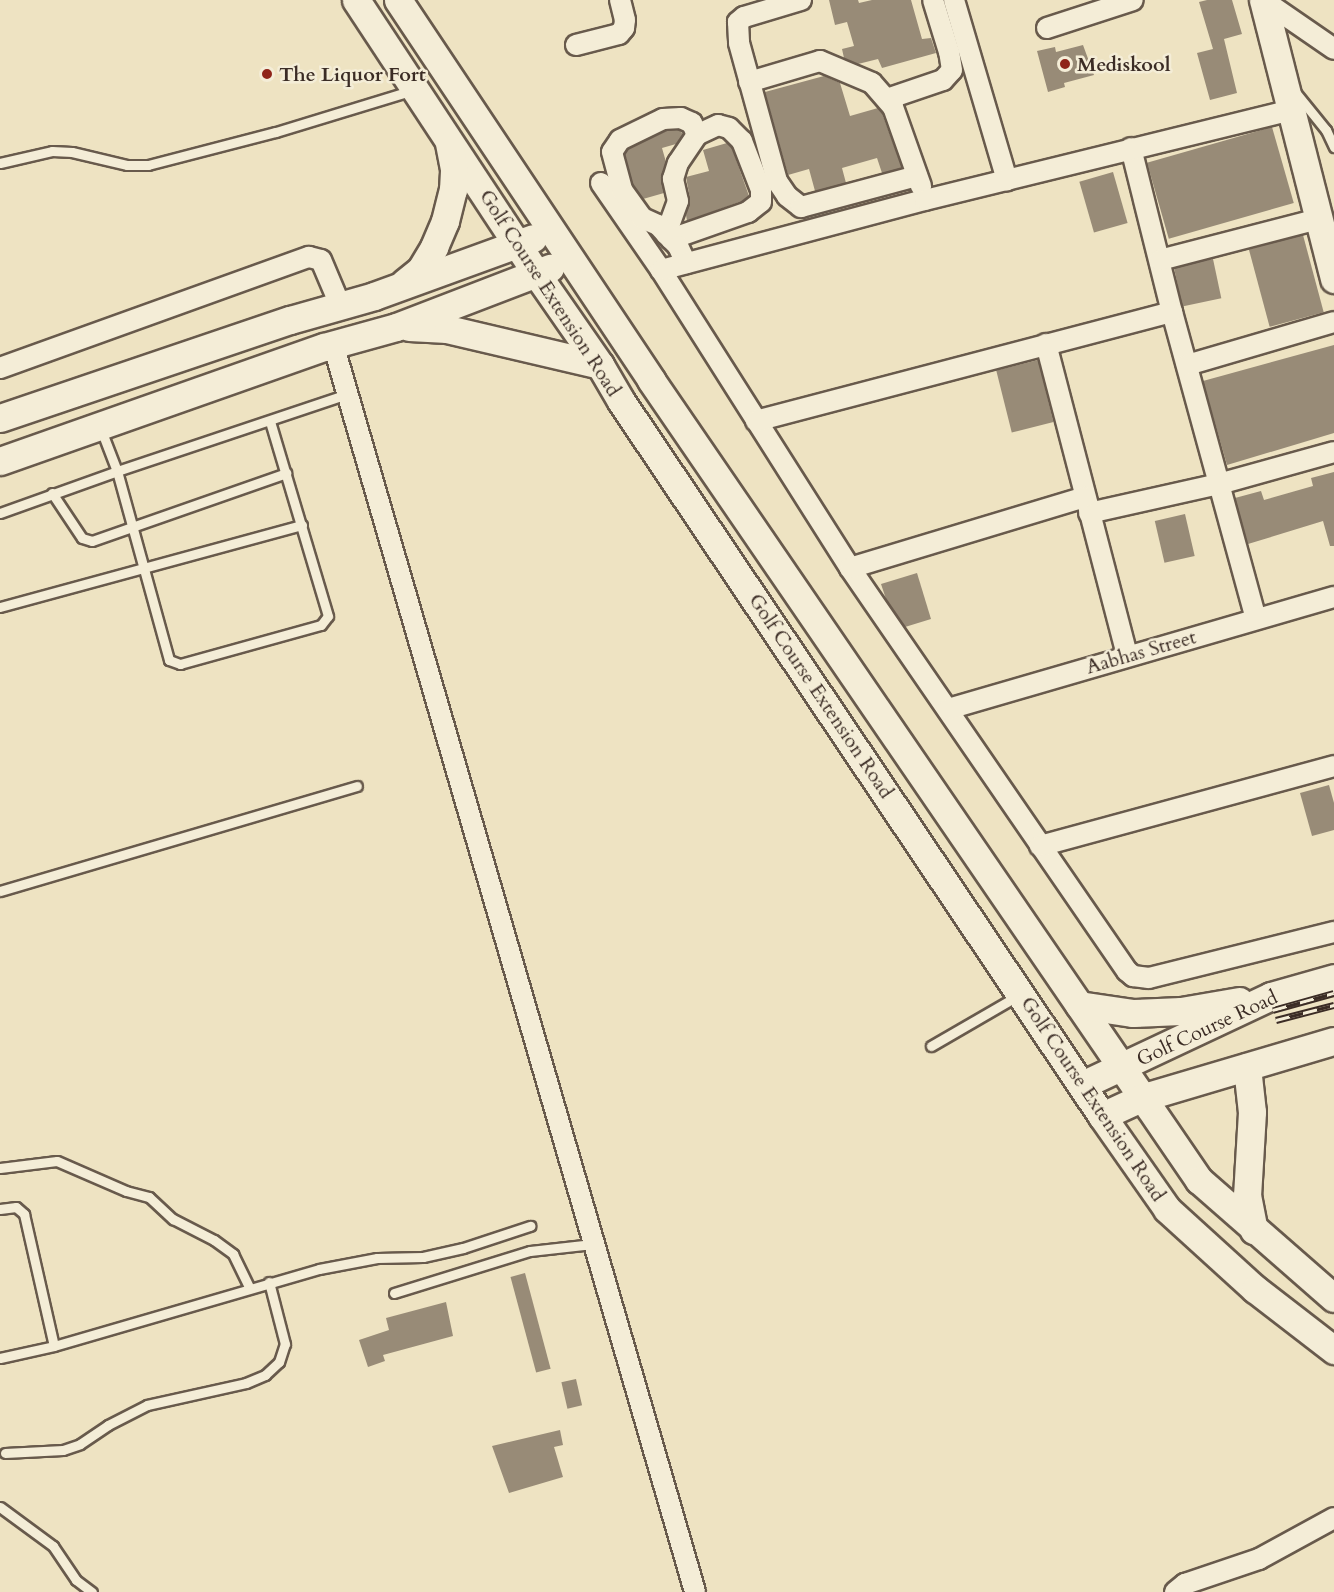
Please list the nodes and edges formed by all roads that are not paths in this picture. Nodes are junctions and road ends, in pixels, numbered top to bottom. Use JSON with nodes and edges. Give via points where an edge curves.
{"nodes":[{"id":1,"x":356,"y":0,"type":"edge"},
{"id":2,"x":398,"y":0,"type":"edge"},
{"id":3,"x":620,"y":0,"type":"edge"},
{"id":4,"x":801,"y":0,"type":"edge"},
{"id":5,"x":933,"y":0,"type":"edge"},
{"id":6,"x":954,"y":0,"type":"edge"},
{"id":7,"x":1133,"y":0,"type":"edge"},
{"id":8,"x":1263,"y":0,"type":"edge"},
{"id":9,"x":1047,"y":28,"type":"dead end"},
{"id":10,"x":576,"y":45,"type":"dead end"},
{"id":11,"x":1334,"y":49,"type":"edge"},
{"id":12,"x":1283,"y":78,"type":"junction"},
{"id":13,"x":749,"y":82,"type":"junction"},
{"id":14,"x":415,"y":89,"type":"junction"},
{"id":15,"x":887,"y":99,"type":"junction"},
{"id":16,"x":1292,"y":110,"type":"junction"},
{"id":17,"x":697,"y":135,"type":"junction"},
{"id":18,"x":447,"y":137,"type":"junction"},
{"id":19,"x":1334,"y":147,"type":"edge"},
{"id":20,"x":1131,"y":148,"type":"junction"},
{"id":21,"x":0,"y":163,"type":"edge"},
{"id":22,"x":917,"y":176,"type":"junction"},
{"id":23,"x":1007,"y":180,"type":"junction"},
{"id":24,"x":601,"y":183,"type":"dead end"},
{"id":25,"x":925,"y":200,"type":"junction"},
{"id":26,"x":1319,"y":219,"type":"junction"},
{"id":27,"x":551,"y":230,"type":"junction"},
{"id":28,"x":669,"y":236,"type":"junction"},
{"id":29,"x":518,"y":245,"type":"junction"},
{"id":30,"x":571,"y":260,"type":"junction"},
{"id":31,"x":1160,"y":260,"type":"junction"},
{"id":32,"x":686,"y":263,"type":"junction"},
{"id":33,"x":661,"y":270,"type":"junction"},
{"id":34,"x":536,"y":273,"type":"junction"},
{"id":35,"x":1334,"y":279,"type":"edge"},
{"id":36,"x":398,"y":287,"type":"junction"},
{"id":37,"x":340,"y":305,"type":"junction"},
{"id":38,"x":1172,"y":312,"type":"junction"},
{"id":39,"x":1334,"y":322,"type":"edge"},
{"id":40,"x":396,"y":327,"type":"junction"},
{"id":41,"x":333,"y":344,"type":"junction"},
{"id":42,"x":1046,"y":344,"type":"junction"},
{"id":43,"x":182,"y":357,"type":"junction"},
{"id":44,"x":600,"y":365,"type":"junction"},
{"id":45,"x":1187,"y":365,"type":"junction"},
{"id":46,"x":0,"y":368,"type":"edge"},
{"id":47,"x":194,"y":393,"type":"junction"},
{"id":48,"x":347,"y":394,"type":"junction"},
{"id":49,"x":0,"y":418,"type":"edge"},
{"id":50,"x":270,"y":421,"type":"junction"},
{"id":51,"x":756,"y":421,"type":"junction"},
{"id":52,"x":100,"y":427,"type":"junction"},
{"id":53,"x":1334,"y":453,"type":"edge"},
{"id":54,"x":0,"y":461,"type":"edge"},
{"id":55,"x":117,"y":471,"type":"junction"},
{"id":56,"x":286,"y":473,"type":"junction"},
{"id":57,"x":1219,"y":484,"type":"junction"},
{"id":58,"x":52,"y":494,"type":"junction"},
{"id":59,"x":1087,"y":505,"type":"junction"},
{"id":60,"x":0,"y":513,"type":"edge"},
{"id":61,"x":302,"y":525,"type":"junction"},
{"id":62,"x":132,"y":527,"type":"junction"},
{"id":63,"x":850,"y":568,"type":"junction"},
{"id":64,"x":143,"y":569,"type":"junction"},
{"id":65,"x":1334,"y":597,"type":"edge"},
{"id":66,"x":1,"y":603,"type":"edge"},
{"id":67,"x":1256,"y":619,"type":"junction"},
{"id":68,"x":1127,"y":656,"type":"junction"},
{"id":69,"x":948,"y":709,"type":"junction"},
{"id":70,"x":1334,"y":766,"type":"edge"},
{"id":71,"x":357,"y":786,"type":"dead end"},
{"id":72,"x":1040,"y":846,"type":"junction"},
{"id":73,"x":0,"y":891,"type":"edge"},
{"id":74,"x":1334,"y":932,"type":"edge"},
{"id":75,"x":1334,"y":978,"type":"edge"},
{"id":76,"x":1021,"y":993,"type":"junction"},
{"id":77,"x":1271,"y":996,"type":"junction"},
{"id":78,"x":1079,"y":1005,"type":"junction"},
{"id":79,"x":1334,"y":1041,"type":"edge"},
{"id":80,"x":931,"y":1046,"type":"dead end"},
{"id":81,"x":1122,"y":1067,"type":"junction"},
{"id":82,"x":1247,"y":1068,"type":"junction"},
{"id":83,"x":1082,"y":1085,"type":"junction"},
{"id":84,"x":1141,"y":1098,"type":"junction"},
{"id":85,"x":1102,"y":1116,"type":"junction"},
{"id":86,"x":0,"y":1168,"type":"edge"},
{"id":87,"x":0,"y":1209,"type":"edge"},
{"id":88,"x":530,"y":1226,"type":"dead end"},
{"id":89,"x":1254,"y":1230,"type":"junction"},
{"id":90,"x":593,"y":1244,"type":"junction"},
{"id":91,"x":269,"y":1282,"type":"junction"},
{"id":92,"x":249,"y":1287,"type":"junction"},
{"id":93,"x":394,"y":1293,"type":"dead end"},
{"id":94,"x":1334,"y":1298,"type":"edge"},
{"id":95,"x":54,"y":1346,"type":"junction"},
{"id":96,"x":1334,"y":1350,"type":"edge"},
{"id":97,"x":0,"y":1358,"type":"edge"},
{"id":98,"x":4,"y":1453,"type":"dead end"},
{"id":99,"x":0,"y":1507,"type":"edge"},
{"id":100,"x":1334,"y":1518,"type":"edge"},
{"id":101,"x":92,"y":1592,"type":"edge"},
{"id":102,"x":695,"y":1592,"type":"edge"},
{"id":103,"x":1175,"y":1592,"type":"edge"}],
"edges":[{"from":1,"to":14,"type":"main road","name":"Golf Course Extension Road"},
{"from":2,"to":27,"type":"main road","name":"Golf Course Extension Road"},
{"from":3,"to":10,"type":"street","via":[[625,20],[619,34]]},
{"from":4,"to":13,"type":"street","via":[[738,22]]},
{"from":5,"to":15,"type":"street","via":[[952,70],[943,80]]},
{"from":6,"to":23,"type":"street"},
{"from":7,"to":9,"type":"street"},
{"from":8,"to":11,"type":"street"},
{"from":8,"to":12,"type":"main road"},
{"from":12,"to":16,"type":"main road"},
{"from":12,"to":19,"type":"lane","via":[[1326,130]]},
{"from":13,"to":15,"type":"street","via":[[820,61],[865,79]]},
{"from":13,"to":22,"type":"street","via":[[777,181],[801,207]]},
{"from":14,"to":18,"type":"main road","name":"Golf Course Extension Road"},
{"from":14,"to":21,"type":"lane","via":[[276,132],[148,165],[127,165],[52,151]]},
{"from":15,"to":22,"type":"street"},
{"from":16,"to":20,"type":"street"},
{"from":16,"to":26,"type":"main road"},
{"from":17,"to":28,"type":"street","via":[[673,178],[678,201]]},
{"from":17,"to":28,"type":"street","via":[[692,123],[681,118],[663,119],[620,140],[612,152],[622,190],[642,218],[658,225]]},
{"from":17,"to":28,"type":"street","via":[[718,125],[729,128],[742,141],[761,190],[761,202],[748,212]]},
{"from":18,"to":29,"type":"main road","name":"Golf Course Extension Road"},
{"from":18,"to":36,"type":"main road","via":[[453,190],[445,221],[421,269]]},
{"from":20,"to":23,"type":"street"},
{"from":20,"to":31,"type":"street"},
{"from":22,"to":25,"type":"street"},
{"from":23,"to":25,"type":"street"},
{"from":24,"to":33,"type":"street"},
{"from":25,"to":32,"type":"street"},
{"from":26,"to":31,"type":"street"},
{"from":26,"to":35,"type":"main road"},
{"from":27,"to":29,"type":"main road"},
{"from":27,"to":30,"type":"main road","name":"Golf Course Extension Road"},
{"from":28,"to":32,"type":"street"},
{"from":29,"to":34,"type":"main road","name":"Golf Course Extension Road"},
{"from":29,"to":36,"type":"main road"},
{"from":30,"to":34,"type":"main road"},
{"from":30,"to":78,"type":"main road","name":"Golf Course Extension Road"},
{"from":31,"to":38,"type":"street"},
{"from":32,"to":33,"type":"street"},
{"from":33,"to":51,"type":"street"},
{"from":34,"to":40,"type":"main road"},
{"from":34,"to":44,"type":"main road","name":"Golf Course Extension Road"},
{"from":36,"to":37,"type":"main road"},
{"from":37,"to":43,"type":"main road"},
{"from":37,"to":46,"type":"street","via":[[321,260],[309,256]]},
{"from":38,"to":42,"type":"street"},
{"from":38,"to":45,"type":"street"},
{"from":39,"to":45,"type":"street"},
{"from":40,"to":41,"type":"main road"},
{"from":40,"to":44,"type":"main road","via":[[447,329]]},
{"from":41,"to":47,"type":"main road"},
{"from":41,"to":48,"type":"street"},
{"from":42,"to":51,"type":"street"},
{"from":42,"to":59,"type":"street"},
{"from":43,"to":47,"type":"main road"},
{"from":43,"to":49,"type":"main road"},
{"from":44,"to":76,"type":"main road","name":"Golf Course Extension Road"},
{"from":45,"to":57,"type":"street"},
{"from":47,"to":52,"type":"main road"},
{"from":48,"to":50,"type":"lane"},
{"from":48,"to":90,"type":"street"},
{"from":50,"to":55,"type":"lane"},
{"from":50,"to":56,"type":"lane"},
{"from":51,"to":63,"type":"street"},
{"from":52,"to":54,"type":"main road"},
{"from":52,"to":55,"type":"lane"},
{"from":53,"to":57,"type":"street"},
{"from":55,"to":58,"type":"lane"},
{"from":55,"to":62,"type":"lane"},
{"from":56,"to":61,"type":"lane"},
{"from":56,"to":62,"type":"lane"},
{"from":57,"to":59,"type":"street"},
{"from":57,"to":67,"type":"street"},
{"from":58,"to":60,"type":"lane"},
{"from":58,"to":62,"type":"lane","via":[[87,541]]},
{"from":59,"to":63,"type":"street"},
{"from":59,"to":68,"type":"street"},
{"from":61,"to":64,"type":"lane"},
{"from":61,"to":64,"type":"lane","via":[[328,616],[321,625],[172,663]]},
{"from":62,"to":64,"type":"lane"},
{"from":63,"to":69,"type":"street"},
{"from":64,"to":66,"type":"lane"},
{"from":65,"to":67,"type":"street","name":"Aabhas Street"},
{"from":67,"to":68,"type":"street","name":"Aabhas Street"},
{"from":68,"to":69,"type":"street","name":"Aabhas Street"},
{"from":69,"to":72,"type":"street"},
{"from":70,"to":72,"type":"street"},
{"from":71,"to":73,"type":"lane"},
{"from":72,"to":74,"type":"street","via":[[1127,971],[1140,978]]},
{"from":75,"to":77,"type":"main road","name":"Golf Course Road"},
{"from":76,"to":80,"type":"lane"},
{"from":76,"to":83,"type":"main road","name":"Golf Course Extension Road"},
{"from":77,"to":78,"type":"main road","via":[[1181,1011],[1133,1013]]},
{"from":77,"to":81,"type":"main road","name":"Golf Course Road"},
{"from":78,"to":81,"type":"main road","name":"Golf Course Extension Road"},
{"from":79,"to":82,"type":"main road","name":"Golf Course Road"},
{"from":81,"to":83,"type":"main road","name":"Golf Course Road"},
{"from":81,"to":84,"type":"main road","name":"Golf Course Extension Road"},
{"from":82,"to":84,"type":"main road","name":"Golf Course Road"},
{"from":82,"to":89,"type":"main road","via":[[1252,1112],[1247,1195]]},
{"from":83,"to":85,"type":"main road","name":"Golf Course Extension Road"},
{"from":84,"to":85,"type":"main road","name":"Golf Course Road"},
{"from":84,"to":89,"type":"main road","name":"Golf Course Extension Road","via":[[1199,1180]]},
{"from":85,"to":96,"type":"main road","name":"Golf Course Extension Road","via":[[1167,1209],[1255,1289]]},
{"from":86,"to":92,"type":"lane","via":[[57,1161],[149,1197],[173,1219],[233,1254]]},
{"from":87,"to":95,"type":"lane","via":[[16,1207],[24,1214]]},
{"from":88,"to":91,"type":"lane","via":[[433,1255],[365,1260]]},
{"from":89,"to":94,"type":"main road","name":"Golf Course Extension Road"},
{"from":90,"to":93,"type":"lane","via":[[530,1251]]},
{"from":90,"to":102,"type":"street"},
{"from":91,"to":92,"type":"lane"},
{"from":91,"to":98,"type":"lane","via":[[285,1344],[279,1362],[265,1375],[246,1383],[147,1405],[63,1450]]},
{"from":92,"to":95,"type":"lane"},
{"from":95,"to":97,"type":"lane"},
{"from":99,"to":101,"type":"lane","via":[[53,1546],[76,1580]]},
{"from":100,"to":103,"type":"street","via":[[1266,1555],[1185,1584]]}]}
